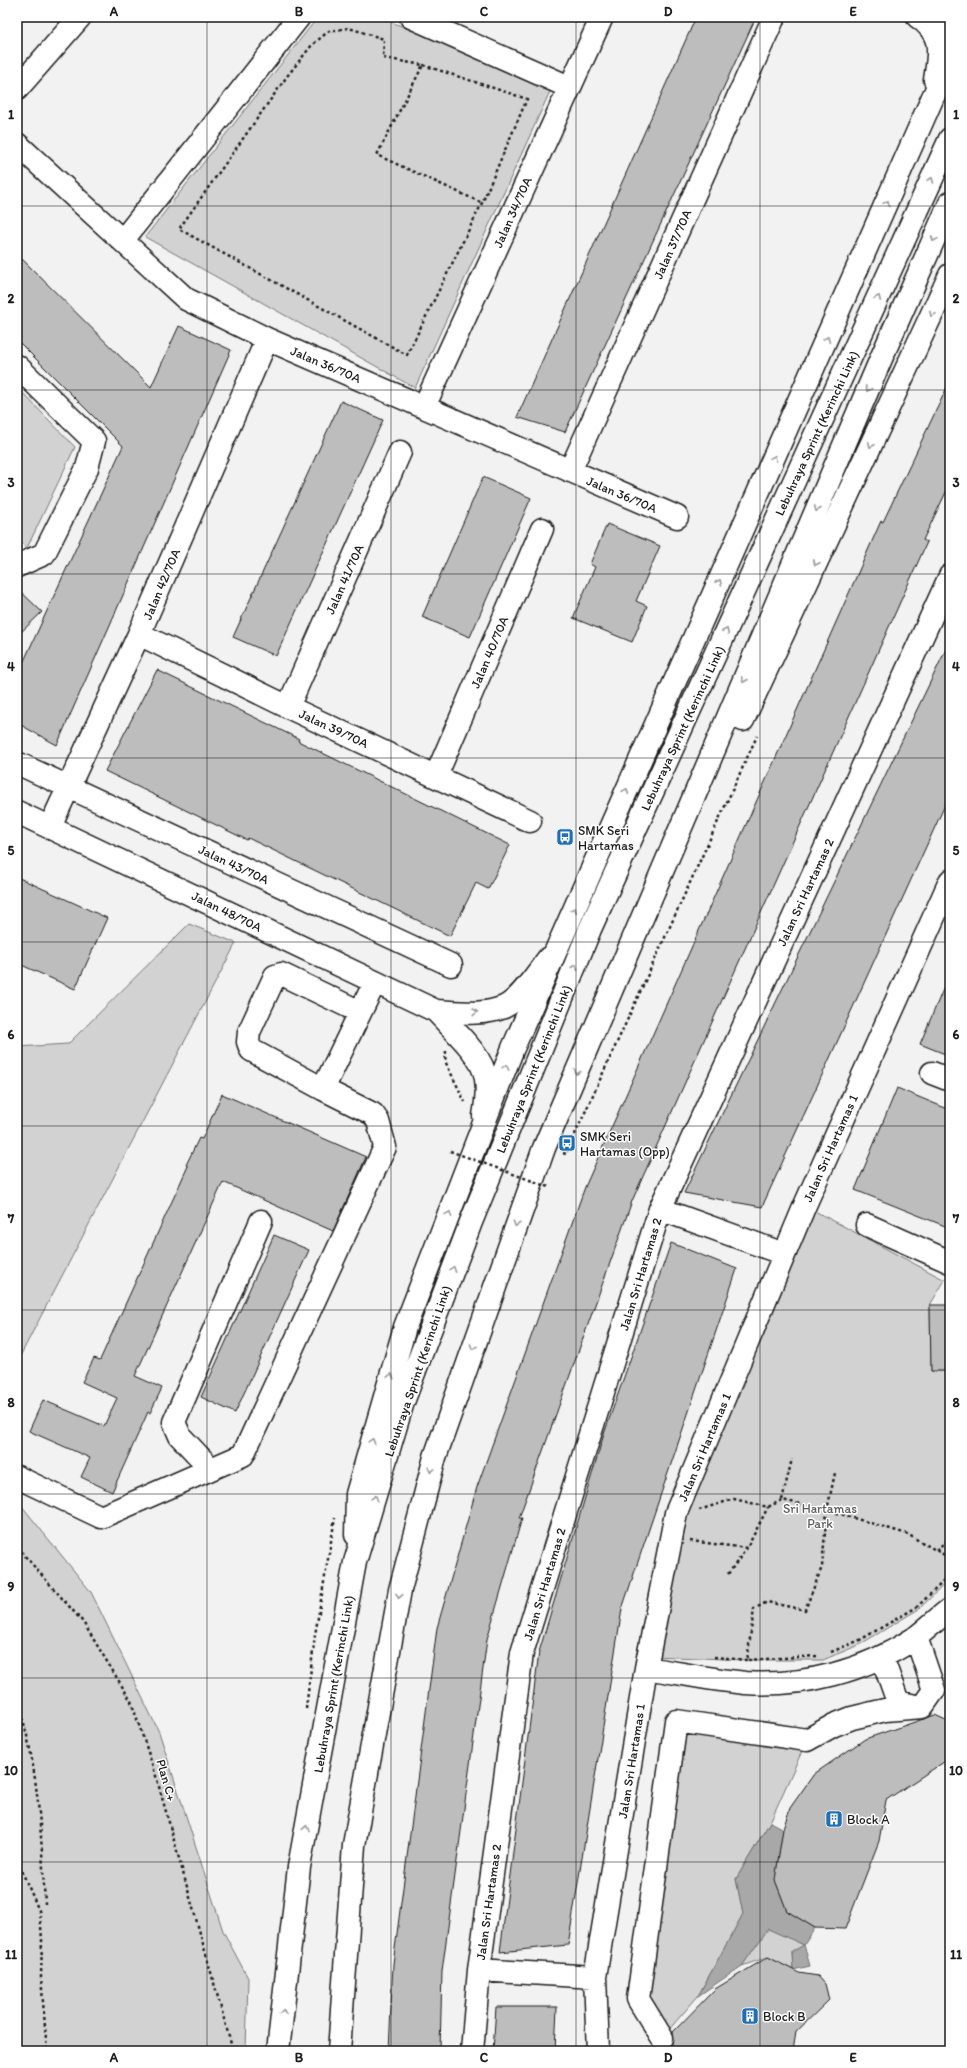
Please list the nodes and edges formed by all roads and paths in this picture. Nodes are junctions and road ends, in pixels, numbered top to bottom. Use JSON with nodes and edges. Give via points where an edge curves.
{"nodes":[{"id":1,"x":80,"y":17,"type":"edge"},
{"id":2,"x":299,"y":17,"type":"edge"},
{"id":3,"x":411,"y":17,"type":"edge"},
{"id":4,"x":602,"y":17,"type":"edge"},
{"id":5,"x":774,"y":17,"type":"edge"},
{"id":6,"x":918,"y":17,"type":"edge"},
{"id":7,"x":928,"y":17,"type":"edge"},
{"id":8,"x":950,"y":27,"type":"edge"},
{"id":9,"x":950,"y":61,"type":"edge"},
{"id":10,"x":423,"y":65,"type":"junction"},
{"id":11,"x":569,"y":87,"type":"junction"},
{"id":12,"x":17,"y":89,"type":"edge"},
{"id":13,"x":942,"y":90,"type":"edge"},
{"id":14,"x":950,"y":139,"type":"edge"},
{"id":15,"x":17,"y":144,"type":"edge"},
{"id":16,"x":482,"y":203,"type":"junction"},
{"id":17,"x":950,"y":203,"type":"edge"},
{"id":18,"x":123,"y":240,"type":"junction"},
{"id":19,"x":950,"y":275,"type":"edge"},
{"id":20,"x":267,"y":339,"type":"junction"},
{"id":21,"x":17,"y":366,"type":"edge"},
{"id":22,"x":424,"y":407,"type":"junction"},
{"id":23,"x":400,"y":452,"type":"dead end"},
{"id":24,"x":570,"y":471,"type":"junction"},
{"id":25,"x":677,"y":517,"type":"dead end"},
{"id":26,"x":542,"y":529,"type":"dead end"},
{"id":27,"x":17,"y":566,"type":"edge"},
{"id":28,"x":950,"y":576,"type":"edge"},
{"id":29,"x":139,"y":634,"type":"junction"},
{"id":30,"x":288,"y":707,"type":"junction"},
{"id":31,"x":758,"y":732,"type":"dead end"},
{"id":32,"x":17,"y":763,"type":"edge"},
{"id":33,"x":436,"y":776,"type":"junction"},
{"id":34,"x":69,"y":787,"type":"junction"},
{"id":35,"x":17,"y":812,"type":"edge"},
{"id":36,"x":530,"y":820,"type":"dead end"},
{"id":37,"x":50,"y":827,"type":"junction"},
{"id":38,"x":950,"y":881,"type":"edge"},
{"id":39,"x":558,"y":946,"type":"junction"},
{"id":40,"x":450,"y":965,"type":"dead end"},
{"id":41,"x":375,"y":982,"type":"junction"},
{"id":42,"x":436,"y":1011,"type":"junction"},
{"id":43,"x":360,"y":1012,"type":"junction"},
{"id":44,"x":592,"y":1037,"type":"junction"},
{"id":45,"x":323,"y":1090,"type":"junction"},
{"id":46,"x":482,"y":1129,"type":"junction"},
{"id":47,"x":450,"y":1151,"type":"dead end"},
{"id":48,"x":566,"y":1154,"type":"dead end"},
{"id":49,"x":549,"y":1187,"type":"dead end"},
{"id":50,"x":660,"y":1208,"type":"junction"},
{"id":51,"x":261,"y":1221,"type":"dead end"},
{"id":52,"x":867,"y":1225,"type":"dead end"},
{"id":53,"x":784,"y":1254,"type":"junction"},
{"id":54,"x":950,"y":1262,"type":"edge"},
{"id":55,"x":792,"y":1459,"type":"dead end"},
{"id":56,"x":211,"y":1469,"type":"junction"},
{"id":57,"x":835,"y":1473,"type":"dead end"},
{"id":58,"x":17,"y":1477,"type":"edge"},
{"id":59,"x":782,"y":1500,"type":"junction"},
{"id":60,"x":768,"y":1507,"type":"junction"},
{"id":61,"x":698,"y":1510,"type":"dead end"},
{"id":62,"x":827,"y":1510,"type":"junction"},
{"id":63,"x":950,"y":1538,"type":"edge"},
{"id":64,"x":685,"y":1541,"type":"dead end"},
{"id":65,"x":17,"y":1547,"type":"edge"},
{"id":66,"x":747,"y":1548,"type":"junction"},
{"id":67,"x":936,"y":1550,"type":"junction"},
{"id":68,"x":950,"y":1558,"type":"edge"},
{"id":69,"x":355,"y":1562,"type":"junction"},
{"id":70,"x":728,"y":1574,"type":"dead end"},
{"id":71,"x":950,"y":1575,"type":"edge"},
{"id":72,"x":950,"y":1609,"type":"edge"},
{"id":73,"x":916,"y":1637,"type":"junction"},
{"id":74,"x":830,"y":1653,"type":"dead end"},
{"id":75,"x":823,"y":1656,"type":"dead end"},
{"id":76,"x":882,"y":1656,"type":"junction"},
{"id":77,"x":646,"y":1668,"type":"junction"},
{"id":78,"x":17,"y":1700,"type":"edge"},
{"id":79,"x":922,"y":1708,"type":"junction"},
{"id":80,"x":17,"y":1860,"type":"edge"},
{"id":81,"x":45,"y":1904,"type":"dead end"},
{"id":82,"x":479,"y":1970,"type":"junction"},
{"id":83,"x":595,"y":1976,"type":"junction"},
{"id":84,"x":662,"y":2038,"type":"dead end"},
{"id":85,"x":47,"y":2051,"type":"edge"},
{"id":86,"x":232,"y":2051,"type":"edge"},
{"id":87,"x":278,"y":2051,"type":"edge"},
{"id":88,"x":339,"y":2051,"type":"edge"},
{"id":89,"x":472,"y":2051,"type":"edge"},
{"id":90,"x":598,"y":2051,"type":"edge"}],
"edges":[{"from":1,"to":12,"type":"main road"},
{"from":2,"to":18,"type":"main road"},
{"from":3,"to":11,"type":"main road"},
{"from":4,"to":11,"type":"main road","name":"Jalan 34/70A"},
{"from":5,"to":24,"type":"main road","name":"Jalan 37/70A"},
{"from":6,"to":13,"type":"main road","via":[[927,23],[936,37]]},
{"from":7,"to":8,"type":"main road"},
{"from":9,"to":13,"type":"main road"},
{"from":10,"to":16,"type":"path","via":[[377,155]]},
{"from":10,"to":16,"type":"path","via":[[528,99]]},
{"from":10,"to":16,"type":"path","via":[[383,58],[384,39],[349,28],[329,31],[312,45],[288,75],[180,230],[407,355]]},
{"from":11,"to":22,"type":"main road","name":"Jalan 34/70A"},
{"from":39,"to":13,"type":"main road","one_way":true},
{"from":69,"to":14,"type":"main road","name":"Lebuhraya Sprint (Kerinchi Link)","one_way":true,"via":[[403,1402],[471,1222],[590,929]]},
{"from":15,"to":18,"type":"main road","name":"Jalan 36/70A"},
{"from":17,"to":44,"type":"main road","one_way":true,"via":[[883,354]]},
{"from":18,"to":20,"type":"main road","name":"Jalan 36/70A","via":[[186,299]]},
{"from":19,"to":44,"type":"main road","one_way":true},
{"from":20,"to":22,"type":"main road","name":"Jalan 36/70A"},
{"from":20,"to":29,"type":"main road","name":"Jalan 42/70A"},
{"from":21,"to":27,"type":"main road","via":[[94,441],[87,468],[44,554]]},
{"from":22,"to":24,"type":"main road","name":"Jalan 36/70A"},
{"from":23,"to":30,"type":"main road","name":"Jalan 41/70A"},
{"from":24,"to":25,"type":"main road","name":"Jalan 36/70A"},
{"from":26,"to":33,"type":"main road","name":"Jalan 40/70A"},
{"from":28,"to":50,"type":"main road","name":"Jalan Sri Hartamas 2"},
{"from":29,"to":30,"type":"main road","name":"Jalan 39/70A"},
{"from":29,"to":34,"type":"main road","name":"Jalan 42/70A"},
{"from":30,"to":33,"type":"main road","name":"Jalan 39/70A"},
{"from":31,"to":48,"type":"path"},
{"from":32,"to":34,"type":"main road","name":"Jalan 43/70A"},
{"from":33,"to":36,"type":"main road","name":"Jalan 39/70A"},
{"from":34,"to":37,"type":"main road","name":"Jalan 42/70A"},
{"from":34,"to":40,"type":"main road","name":"Jalan 43/70A"},
{"from":35,"to":37,"type":"main road","name":"Jalan 48/70A"},
{"from":37,"to":41,"type":"main road","name":"Jalan 48/70A"},
{"from":38,"to":53,"type":"main road","name":"Jalan Sri Hartamas 1"},
{"from":42,"to":39,"type":"main road","name":"Jalan 48/70A","one_way":true,"via":[[487,1012],[505,1007],[534,978]]},
{"from":46,"to":39,"type":"main road","one_way":true},
{"from":41,"to":42,"type":"main road","name":"Jalan 48/70A"},
{"from":41,"to":43,"type":"main road"},
{"from":42,"to":46,"type":"main road","name":"Jalan 48/70A","via":[[481,1063],[486,1079],[487,1097]]},
{"from":43,"to":45,"type":"main road"},
{"from":43,"to":45,"type":"main road","via":[[281,974],[275,976],[249,1032],[248,1042],[251,1050]]},
{"from":44,"to":88,"type":"main road","one_way":true,"via":[[529,1188],[435,1458],[400,1590],[354,1845]]},
{"from":45,"to":56,"type":"main road","via":[[373,1114],[378,1121],[386,1147],[243,1455]]},
{"from":69,"to":46,"type":"main road","one_way":true,"via":[[357,1494],[405,1327]]},
{"from":47,"to":49,"type":"path","bridge":true},
{"from":50,"to":53,"type":"main road","name":"Jalan Sri Hartamas 2"},
{"from":50,"to":82,"type":"main road","name":"Jalan Sri Hartamas 2","via":[[522,1653]]},
{"from":51,"to":56,"type":"main road","via":[[174,1422],[180,1436]]},
{"from":52,"to":54,"type":"main road"},
{"from":53,"to":77,"type":"main road","name":"Jalan Sri Hartamas 1","via":[[676,1513]]},
{"from":55,"to":59,"type":"path"},
{"from":56,"to":58,"type":"main road","via":[[101,1517]]},
{"from":57,"to":62,"type":"path"},
{"from":59,"to":60,"type":"path"},
{"from":59,"to":62,"type":"path"},
{"from":60,"to":61,"type":"path","via":[[734,1499]]},
{"from":60,"to":66,"type":"path"},
{"from":62,"to":67,"type":"path","via":[[907,1534]]},
{"from":62,"to":75,"type":"path","via":[[822,1567],[805,1610],[767,1602],[754,1609],[747,1660]]},
{"from":63,"to":67,"type":"path"},
{"from":64,"to":66,"type":"path"},
{"from":65,"to":86,"type":"path","name":"Plan C+","via":[[83,1622],[131,1701],[156,1776]]},
{"from":66,"to":70,"type":"path"},
{"from":67,"to":68,"type":"path"},
{"from":87,"to":69,"type":"main road","name":"Lebuhraya Sprint (Kerinchi Link)","one_way":true,"via":[[300,1867]]},
{"from":71,"to":74,"type":"path","via":[[917,1607],[860,1640]]},
{"from":72,"to":73,"type":"main road"},
{"from":73,"to":76,"type":"main road"},
{"from":73,"to":79,"type":"main road","via":[[934,1690]]},
{"from":76,"to":77,"type":"main road","via":[[816,1679],[782,1683],[745,1683]]},
{"from":76,"to":79,"type":"main road","via":[[898,1702]]},
{"from":77,"to":83,"type":"main road","name":"Jalan Sri Hartamas 1"},
{"from":78,"to":81,"type":"path","via":[[38,1794]]},
{"from":79,"to":84,"type":"main road","via":[[885,1710],[852,1718],[807,1740],[676,1721],[638,1999]]},
{"from":80,"to":85,"type":"path","via":[[40,1913],[41,1977]]},
{"from":82,"to":83,"type":"main road","name":"Jalan Sri Hartamas 2"},
{"from":82,"to":89,"type":"main road","name":"Jalan Sri Hartamas 2"},
{"from":83,"to":90,"type":"main road","name":"Jalan Sri Hartamas 1"}]}
